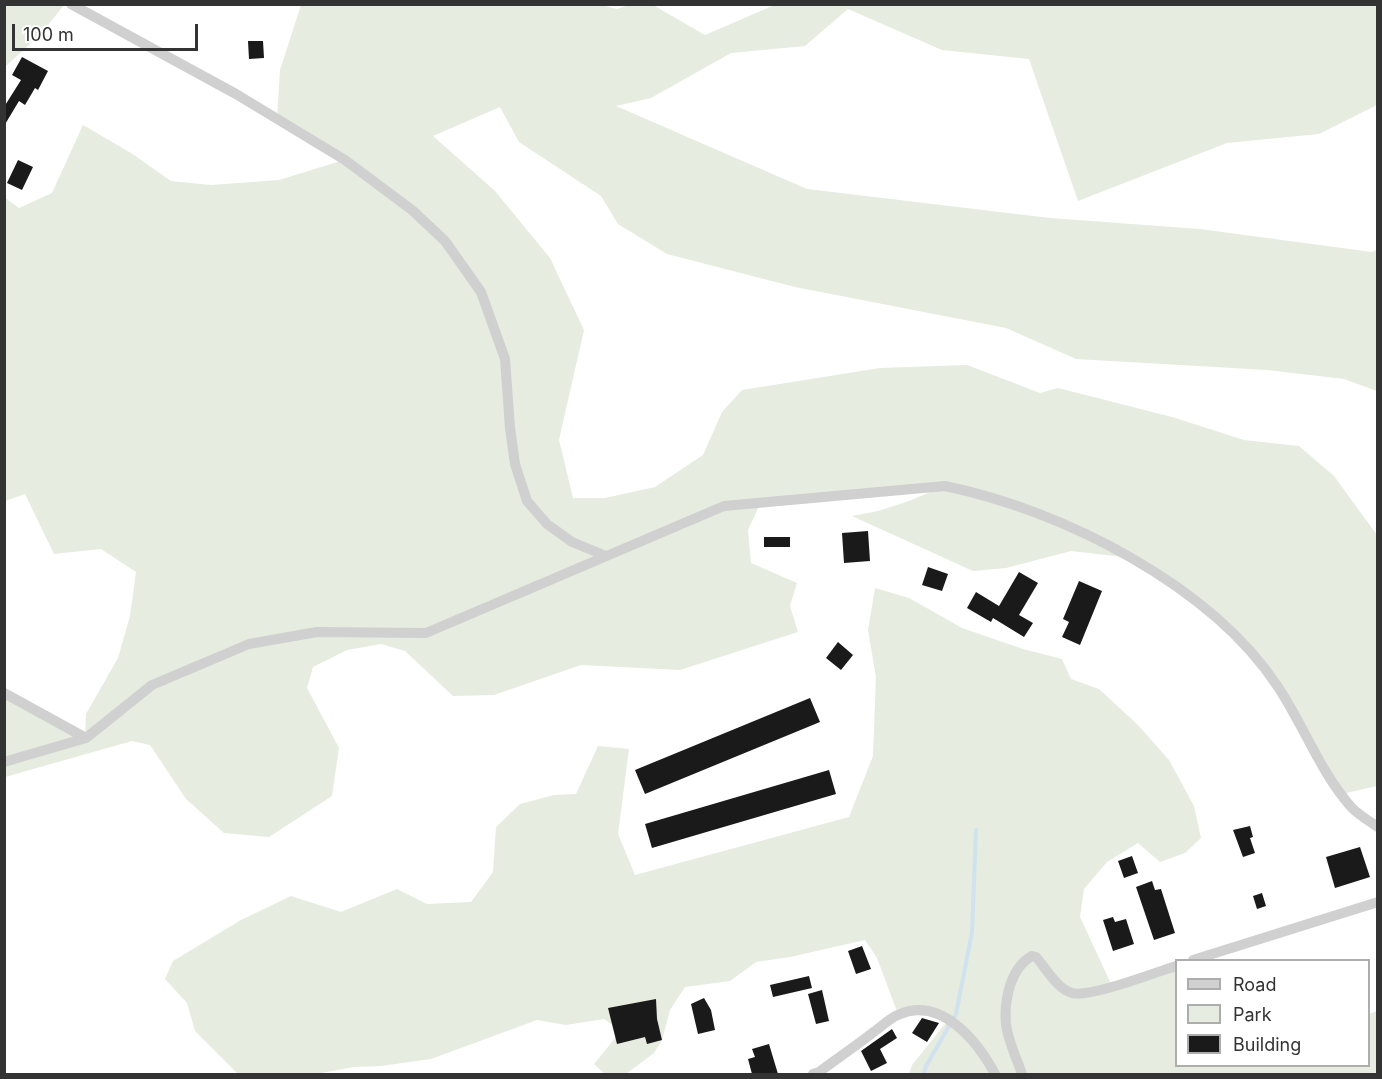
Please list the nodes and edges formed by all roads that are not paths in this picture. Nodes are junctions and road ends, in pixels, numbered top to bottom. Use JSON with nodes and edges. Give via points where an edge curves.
{"nodes":[{"id":1,"x":71,"y":4,"type":"edge"},
{"id":2,"x":606,"y":556,"type":"junction"},
{"id":3,"x":4,"y":693,"type":"edge"},
{"id":4,"x":86,"y":738,"type":"junction"},
{"id":5,"x":4,"y":762,"type":"edge"},
{"id":6,"x":1377,"y":827,"type":"edge"},
{"id":7,"x":1377,"y":902,"type":"edge"},
{"id":8,"x":1196,"y":959,"type":"edge"},
{"id":9,"x":1175,"y":966,"type":"edge"},
{"id":10,"x":813,"y":1074,"type":"edge"},
{"id":11,"x":995,"y":1074,"type":"edge"},
{"id":12,"x":1022,"y":1074,"type":"edge"}],
"edges":[{"from":1,"to":2,"type":"street","via":[[236,94],[345,160],[446,241],[481,292],[505,359],[515,464],[527,501],[547,524],[572,542]]},
{"from":2,"to":4,"type":"street","via":[[426,633],[317,632],[249,644],[152,685]]},
{"from":2,"to":6,"type":"street","via":[[724,506],[933,487],[977,493],[1050,518],[1132,558],[1197,603],[1246,646],[1278,687],[1342,794],[1353,809]]},
{"from":3,"to":4,"type":"street"},
{"from":4,"to":5,"type":"street"},
{"from":7,"to":8,"type":"street"},
{"from":9,"to":12,"type":"street","via":[[1090,993],[1073,993],[1061,987],[1036,957],[1026,959],[1013,977],[1006,1024]]},
{"from":10,"to":11,"type":"street","via":[[898,1014],[920,1010],[944,1016],[957,1025],[985,1055]]}]}
